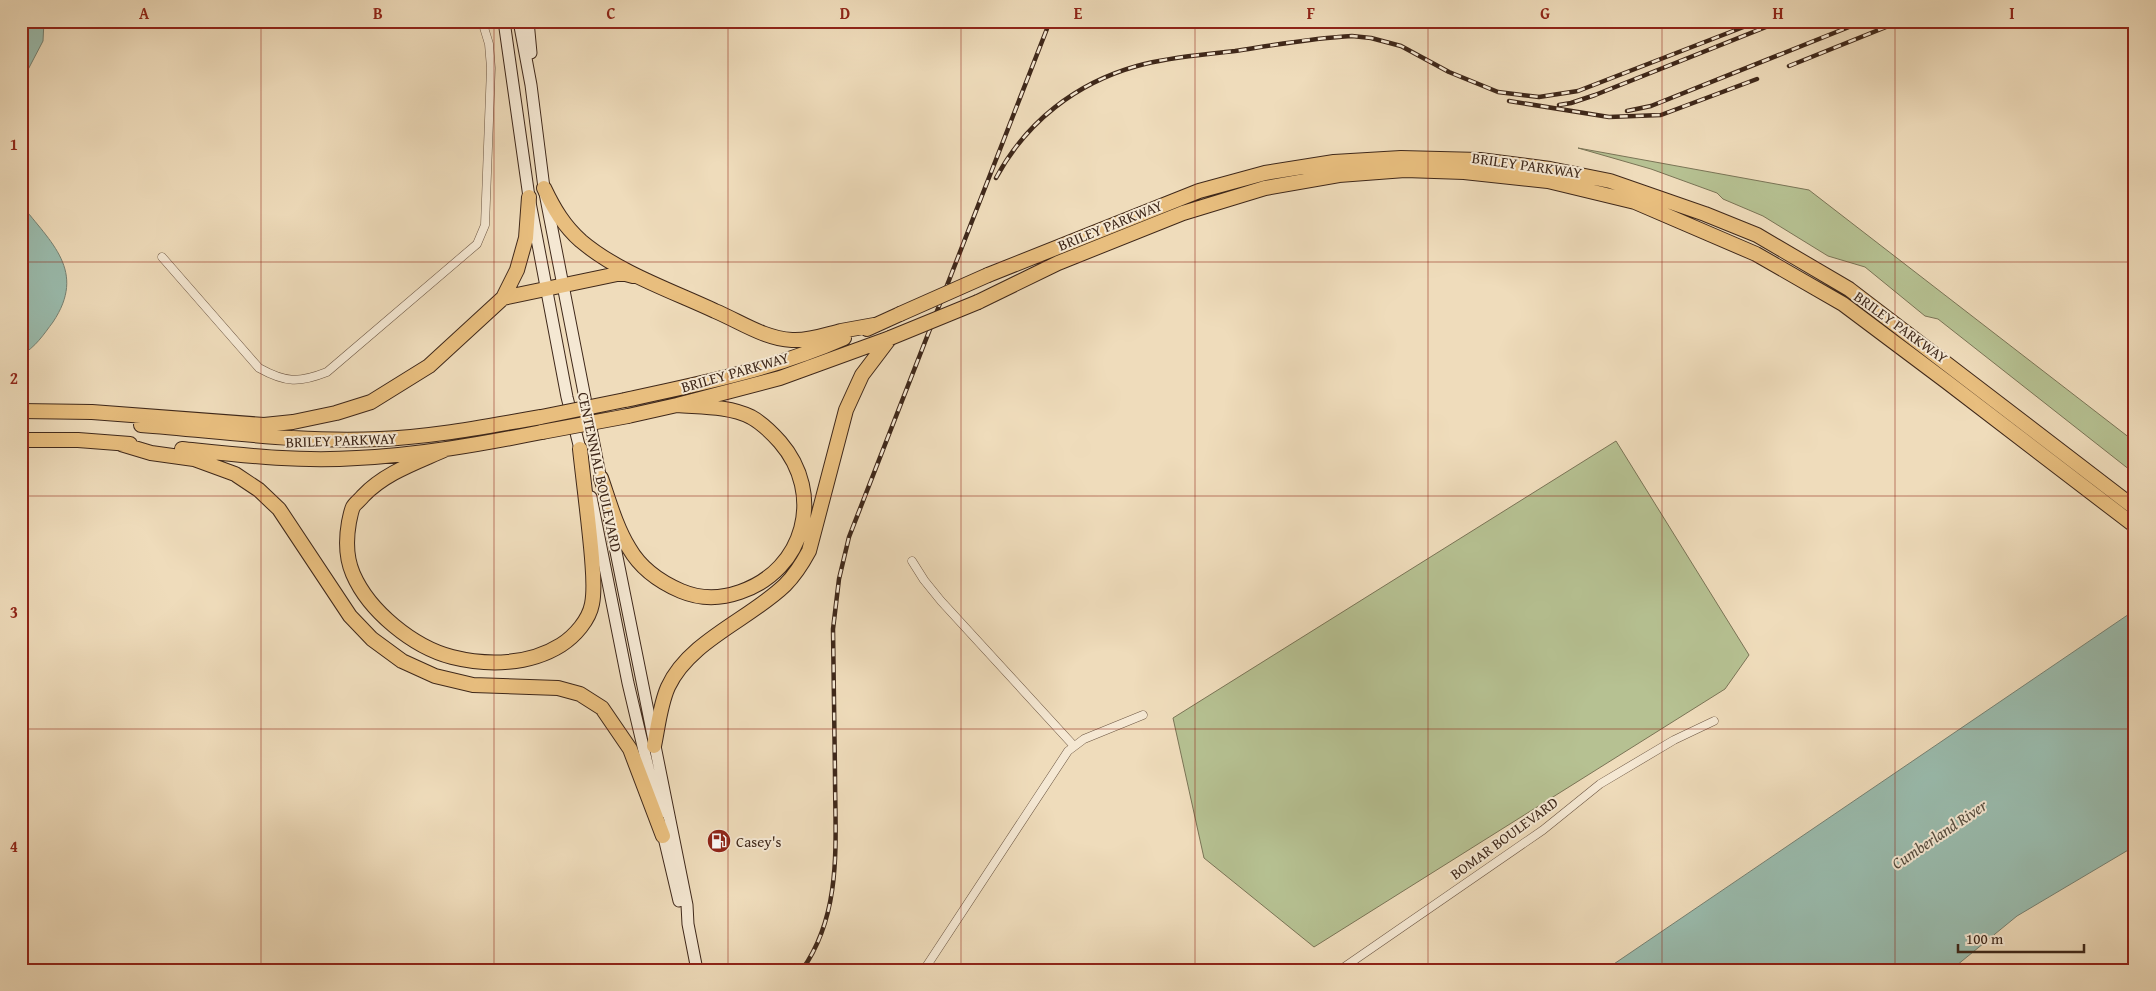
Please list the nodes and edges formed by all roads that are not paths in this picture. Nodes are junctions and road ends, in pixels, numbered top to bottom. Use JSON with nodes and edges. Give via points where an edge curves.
{"nodes":[{"id":1,"x":482,"y":21,"type":"edge"},
{"id":2,"x":504,"y":21,"type":"edge"},
{"id":3,"x":520,"y":21,"type":"edge"},
{"id":4,"x":528,"y":21,"type":"edge"},
{"id":5,"x":531,"y":84,"type":"junction"},
{"id":6,"x":544,"y":188,"type":"junction"},
{"id":7,"x":529,"y":198,"type":"junction"},
{"id":8,"x":162,"y":257,"type":"dead end"},
{"id":9,"x":639,"y":277,"type":"junction"},
{"id":10,"x":563,"y":286,"type":"junction"},
{"id":11,"x":547,"y":289,"type":"junction"},
{"id":12,"x":503,"y":298,"type":"junction"},
{"id":13,"x":874,"y":325,"type":"junction"},
{"id":14,"x":890,"y":338,"type":"junction"},
{"id":15,"x":677,"y":406,"type":"junction"},
{"id":16,"x":21,"y":412,"type":"edge"},
{"id":17,"x":21,"y":419,"type":"edge"},
{"id":18,"x":21,"y":440,"type":"edge"},
{"id":19,"x":122,"y":444,"type":"junction"},
{"id":20,"x":580,"y":449,"type":"junction"},
{"id":21,"x":444,"y":450,"type":"junction"},
{"id":22,"x":600,"y":478,"type":"junction"},
{"id":23,"x":2135,"y":508,"type":"edge"},
{"id":24,"x":2135,"y":526,"type":"edge"},
{"id":25,"x":912,"y":561,"type":"dead end"},
{"id":26,"x":1143,"y":715,"type":"dead end"},
{"id":27,"x":1714,"y":721,"type":"dead end"},
{"id":28,"x":654,"y":746,"type":"junction"},
{"id":29,"x":1074,"y":746,"type":"junction"},
{"id":30,"x":663,"y":836,"type":"junction"},
{"id":31,"x":688,"y":924,"type":"junction"},
{"id":32,"x":696,"y":970,"type":"edge"},
{"id":33,"x":924,"y":970,"type":"edge"},
{"id":34,"x":1340,"y":970,"type":"edge"}],
"edges":[{"from":1,"to":8,"type":"street","via":[[489,44],[491,68],[485,225],[477,244],[327,372],[306,380],[277,378],[259,368]]},
{"from":2,"to":7,"type":"main road","name":"CENTENNIAL BOULEVARD"},
{"from":3,"to":5,"type":"main road","name":"CENTENNIAL BOULEVARD"},
{"from":4,"to":5,"type":"main road"},
{"from":5,"to":6,"type":"main road","name":"CENTENNIAL BOULEVARD"},
{"from":6,"to":9,"type":"highway","via":[[565,225],[581,241]]},
{"from":6,"to":10,"type":"main road","name":"CENTENNIAL BOULEVARD"},
{"from":7,"to":11,"type":"main road","name":"CENTENNIAL BOULEVARD"},
{"from":7,"to":12,"type":"highway","via":[[526,238],[517,270]]},
{"from":9,"to":10,"type":"highway","via":[[622,273]]},
{"from":9,"to":13,"type":"highway","via":[[773,338],[818,338]]},
{"from":10,"to":11,"type":"highway"},
{"from":10,"to":22,"type":"main road","name":"CENTENNIAL BOULEVARD"},
{"from":11,"to":12,"type":"highway"},
{"from":11,"to":20,"type":"main road","name":"CENTENNIAL BOULEVARD"},
{"from":12,"to":16,"type":"highway","via":[[428,366],[371,402],[336,413],[264,425],[92,412]]},
{"from":13,"to":17,"type":"highway","name":"BRILEY PARKWAY","bridge":true,"via":[[782,362],[723,379],[541,417],[430,435],[380,440],[308,440],[91,420]]},
{"from":13,"to":23,"type":"highway","name":"BRILEY PARKWAY","bridge":true,"via":[[988,275],[1199,191],[1265,173],[1334,162],[1401,158],[1480,160],[1550,169],[1610,181],[1757,235],[1849,289]]},
{"from":14,"to":15,"type":"highway","name":"BRILEY PARKWAY","via":[[780,378]]},
{"from":14,"to":24,"type":"highway","name":"BRILEY PARKWAY","bridge":true,"via":[[978,302],[1058,262],[1183,213],[1265,188],[1339,175],[1405,170],[1464,172],[1548,181],[1635,202],[1756,254],[1843,304]]},
{"from":14,"to":28,"type":"highway","via":[[862,375],[846,410],[809,551],[798,570],[765,602],[696,652],[682,667],[668,687]]},
{"from":15,"to":21,"type":"highway","name":"BRILEY PARKWAY","bridge":true},
{"from":15,"to":22,"type":"highway","via":[[730,411],[751,417],[771,432],[794,462],[805,499],[803,520],[788,560],[772,575],[753,588],[712,598],[691,595],[663,583],[646,570],[629,549]]},
{"from":18,"to":19,"type":"highway","name":"BRILEY PARKWAY"},
{"from":19,"to":21,"type":"highway","name":"BRILEY PARKWAY","via":[[279,458],[357,458]]},
{"from":19,"to":30,"type":"highway","via":[[151,453],[194,459],[235,474],[258,490],[279,508],[350,616],[372,639],[402,661],[435,676],[473,685],[558,688],[580,694],[602,708],[630,748]]},
{"from":20,"to":21,"type":"highway","via":[[594,579],[592,604],[584,624],[569,640],[552,651],[521,660],[493,662],[450,657],[404,634],[384,617],[364,592],[353,574],[348,555],[346,537],[353,507],[372,487],[396,470]]},
{"from":20,"to":30,"type":"main road","name":"CENTENNIAL BOULEVARD"},
{"from":22,"to":28,"type":"main road","name":"CENTENNIAL BOULEVARD"},
{"from":25,"to":29,"type":"street","via":[[941,601]]},
{"from":26,"to":29,"type":"street"},
{"from":27,"to":34,"type":"street","name":"BOMAR BOULEVARD","via":[[1674,740],[1600,784],[1543,830]]},
{"from":28,"to":31,"type":"main road","name":"CENTENNIAL BOULEVARD","via":[[687,905]]},
{"from":29,"to":33,"type":"street","via":[[1054,770]]},
{"from":30,"to":31,"type":"main road","name":"CENTENNIAL BOULEVARD","via":[[678,899]]},
{"from":31,"to":32,"type":"main road","name":"CENTENNIAL BOULEVARD"}]}
